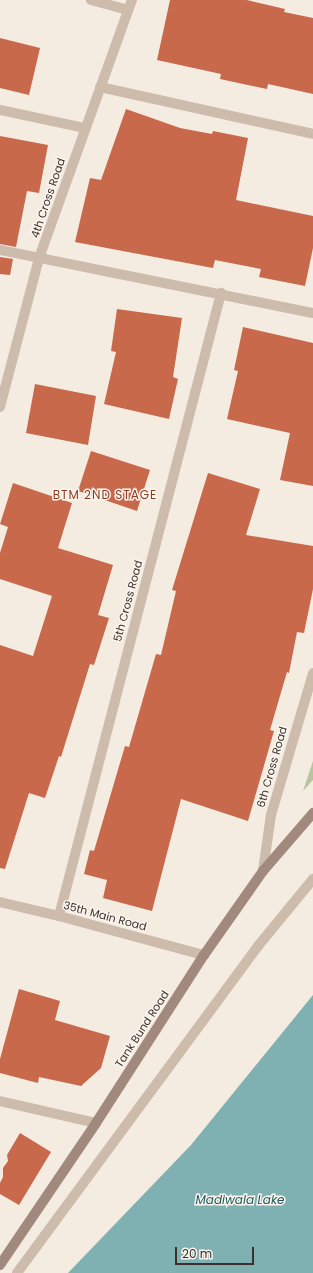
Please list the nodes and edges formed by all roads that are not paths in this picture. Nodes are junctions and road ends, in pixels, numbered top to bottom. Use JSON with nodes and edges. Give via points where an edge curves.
{"nodes":[{"id":1,"x":91,"y":0,"type":"edge"},
{"id":2,"x":132,"y":0,"type":"edge"},
{"id":3,"x":128,"y":10,"type":"junction"},
{"id":4,"x":100,"y":87,"type":"junction"},
{"id":5,"x":0,"y":110,"type":"edge"},
{"id":6,"x":85,"y":128,"type":"junction"},
{"id":7,"x":313,"y":134,"type":"edge"},
{"id":8,"x":0,"y":250,"type":"edge"},
{"id":9,"x":39,"y":258,"type":"junction"},
{"id":10,"x":221,"y":293,"type":"junction"},
{"id":11,"x":313,"y":313,"type":"edge"},
{"id":12,"x":0,"y":407,"type":"edge"},
{"id":13,"x":313,"y":673,"type":"edge"},
{"id":14,"x":313,"y":813,"type":"edge"},
{"id":15,"x":263,"y":871,"type":"junction"},
{"id":16,"x":313,"y":879,"type":"edge"},
{"id":17,"x":0,"y":902,"type":"edge"},
{"id":18,"x":58,"y":916,"type":"junction"},
{"id":19,"x":204,"y":955,"type":"junction"},
{"id":20,"x":0,"y":1101,"type":"edge"},
{"id":21,"x":96,"y":1123,"type":"junction"},
{"id":22,"x":0,"y":1265,"type":"edge"},
{"id":23,"x":17,"y":1273,"type":"edge"}],
"edges":[{"from":1,"to":3,"type":"street"},
{"from":2,"to":3,"type":"street","name":"4th Cross Road"},
{"from":3,"to":4,"type":"street","name":"4th Cross Road"},
{"from":4,"to":6,"type":"street","name":"4th Cross Road"},
{"from":4,"to":7,"type":"street"},
{"from":5,"to":6,"type":"street"},
{"from":6,"to":9,"type":"street","name":"4th Cross Road"},
{"from":8,"to":9,"type":"street"},
{"from":9,"to":10,"type":"street"},
{"from":9,"to":12,"type":"street","name":"4th Cross Road"},
{"from":10,"to":11,"type":"street"},
{"from":10,"to":18,"type":"street","name":"5th Cross Road"},
{"from":13,"to":15,"type":"street","name":"6th Cross Road","via":[[271,815]]},
{"from":14,"to":15,"type":"main road","name":"Tank Bund Road"},
{"from":15,"to":19,"type":"main road","name":"Tank Bund Road"},
{"from":16,"to":23,"type":"street","via":[[258,946]]},
{"from":17,"to":18,"type":"street","name":"35th Main Road"},
{"from":18,"to":19,"type":"street","name":"35th Main Road"},
{"from":19,"to":21,"type":"main road","name":"Tank Bund Road"},
{"from":20,"to":21,"type":"street"},
{"from":21,"to":22,"type":"main road","name":"Tank Bund Road"}]}
